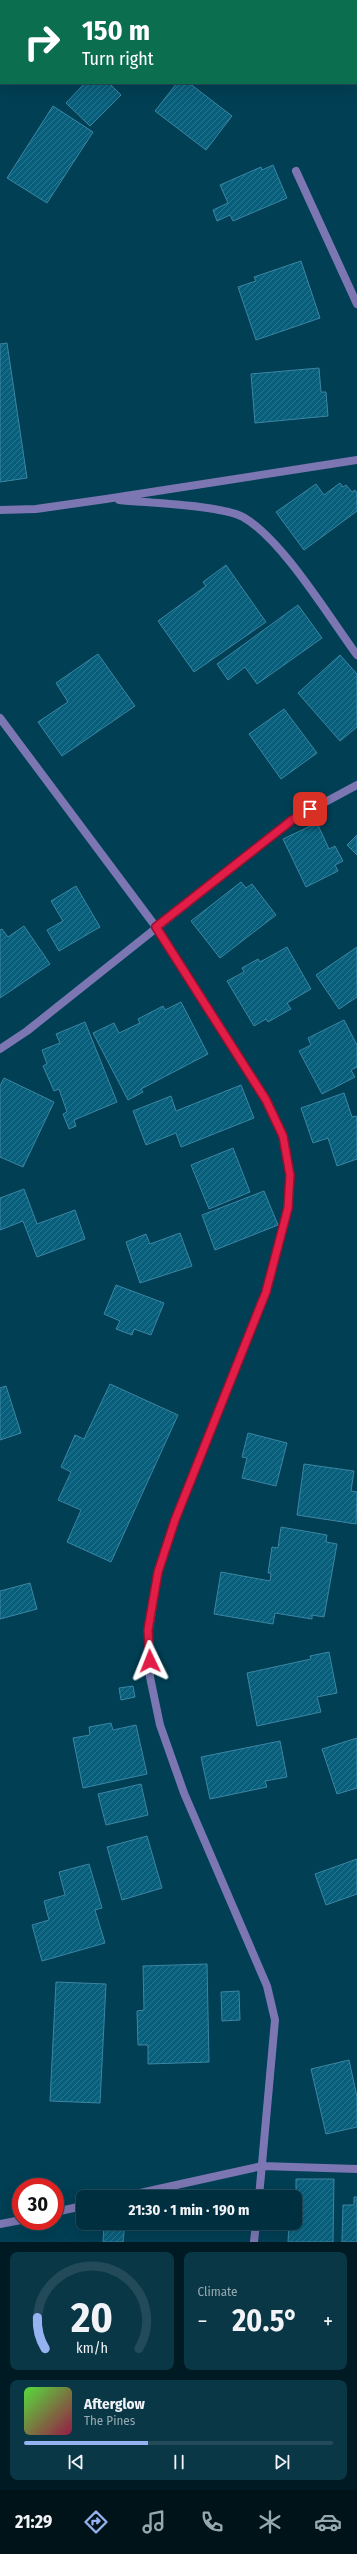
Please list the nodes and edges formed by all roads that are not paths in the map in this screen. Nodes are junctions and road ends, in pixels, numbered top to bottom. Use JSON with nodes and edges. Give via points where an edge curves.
{"nodes":[{"id":1,"x":296,"y":171,"type":"dead end"},
{"id":2,"x":357,"y":304,"type":"edge"},
{"id":3,"x":357,"y":460,"type":"edge"},
{"id":4,"x":106,"y":499,"type":"junction"},
{"id":5,"x":0,"y":510,"type":"edge"},
{"id":6,"x":357,"y":655,"type":"edge"},
{"id":7,"x":0,"y":718,"type":"edge"},
{"id":8,"x":357,"y":785,"type":"edge"},
{"id":9,"x":156,"y":927,"type":"junction"},
{"id":10,"x":0,"y":1049,"type":"edge"},
{"id":11,"x":262,"y":2166,"type":"junction"},
{"id":12,"x":357,"y":2169,"type":"edge"},
{"id":13,"x":154,"y":2190,"type":"edge"},
{"id":14,"x":260,"y":2190,"type":"edge"},
{"id":15,"x":76,"y":2208,"type":"edge"},
{"id":16,"x":64,"y":2210,"type":"edge"},
{"id":17,"x":12,"y":2222,"type":"edge"},
{"id":18,"x":0,"y":2224,"type":"edge"},
{"id":19,"x":255,"y":2230,"type":"edge"},
{"id":20,"x":254,"y":2242,"type":"edge"}],
"edges":[{"from":1,"to":2,"type":"street"},
{"from":3,"to":4,"type":"street"},
{"from":4,"to":5,"type":"street","via":[[36,509]]},
{"from":4,"to":6,"type":"street","via":[[217,510],[242,517],[278,547]]},
{"from":7,"to":9,"type":"street"},
{"from":8,"to":9,"type":"street","via":[[292,820]]},
{"from":9,"to":10,"type":"street","via":[[27,1031]]},
{"from":9,"to":11,"type":"street","via":[[266,1100],[283,1136],[290,1175],[288,1208],[266,1292],[175,1520],[158,1572],[148,1630],[150,1677],[160,1725],[184,1792],[267,1986],[275,2020]]},
{"from":11,"to":12,"type":"street"},
{"from":11,"to":13,"type":"street"},
{"from":11,"to":14,"type":"street"},
{"from":15,"to":16,"type":"street"},
{"from":17,"to":18,"type":"street"},
{"from":19,"to":20,"type":"street"}]}
